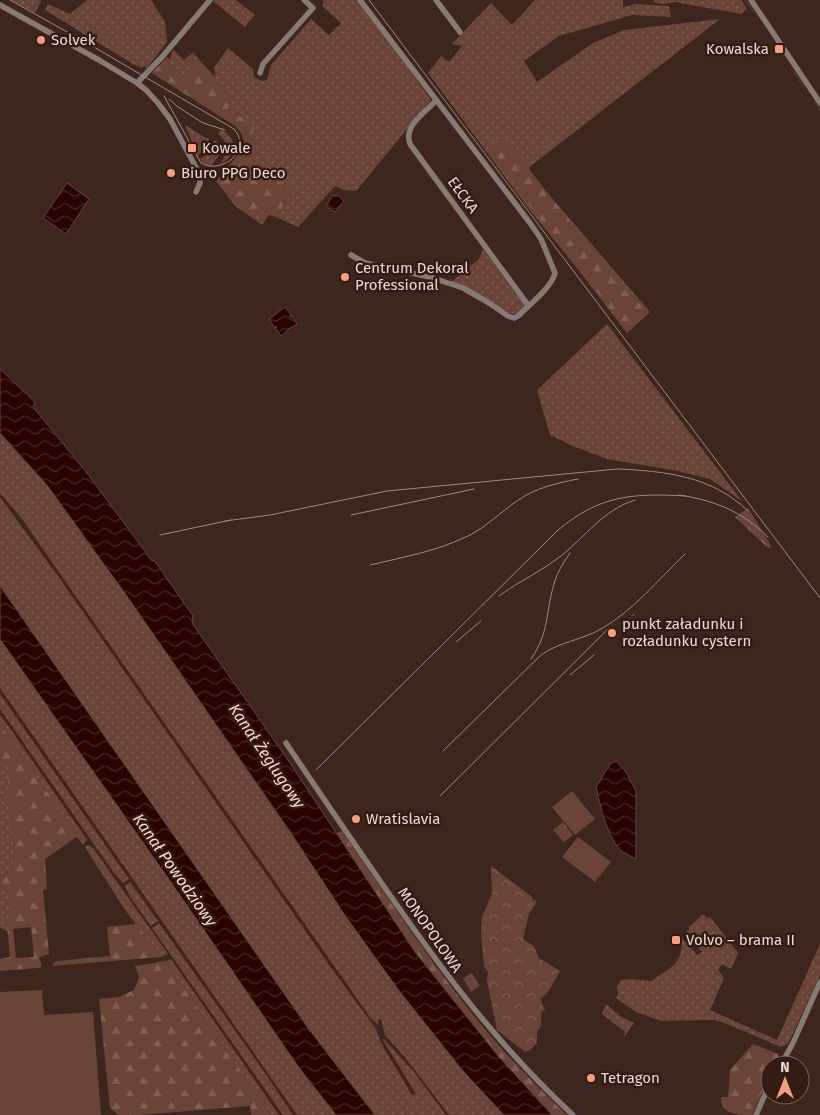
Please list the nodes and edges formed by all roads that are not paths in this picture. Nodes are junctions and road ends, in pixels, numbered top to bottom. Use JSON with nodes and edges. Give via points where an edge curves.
{"nodes":[{"id":1,"x":210,"y":0,"type":"edge"},
{"id":2,"x":304,"y":0,"type":"edge"},
{"id":3,"x":360,"y":0,"type":"edge"},
{"id":4,"x":436,"y":0,"type":"edge"},
{"id":5,"x":750,"y":0,"type":"edge"},
{"id":6,"x":0,"y":5,"type":"edge"},
{"id":7,"x":460,"y":32,"type":"dead end"},
{"id":8,"x":260,"y":73,"type":"dead end"},
{"id":9,"x":137,"y":83,"type":"junction"},
{"id":10,"x":436,"y":100,"type":"junction"},
{"id":11,"x":820,"y":103,"type":"edge"},
{"id":12,"x":196,"y":192,"type":"dead end"},
{"id":13,"x":351,"y":255,"type":"dead end"},
{"id":14,"x":528,"y":305,"type":"junction"},
{"id":15,"x":286,"y":743,"type":"dead end"},
{"id":16,"x":820,"y":982,"type":"edge"},
{"id":17,"x":786,"y":1055,"type":"edge"},
{"id":18,"x":573,"y":1115,"type":"edge"}],
"edges":[{"from":1,"to":9,"type":"street"},
{"from":2,"to":8,"type":"street","via":[[313,8],[264,64]]},
{"from":3,"to":10,"type":"street"},
{"from":4,"to":7,"type":"street"},
{"from":5,"to":11,"type":"street"},
{"from":6,"to":9,"type":"street"},
{"from":9,"to":12,"type":"street","via":[[161,106],[193,161],[201,178]]},
{"from":10,"to":14,"type":"street","via":[[541,239],[555,273]]},
{"from":10,"to":14,"type":"street","name":"EŁCKA","via":[[412,125],[408,135],[410,144]]},
{"from":13,"to":14,"type":"street","via":[[365,263],[463,288],[508,316],[516,317]]},
{"from":15,"to":18,"type":"street","name":"MONOPOLOWA","via":[[455,986],[498,1040]]},
{"from":16,"to":17,"type":"street"}]}
